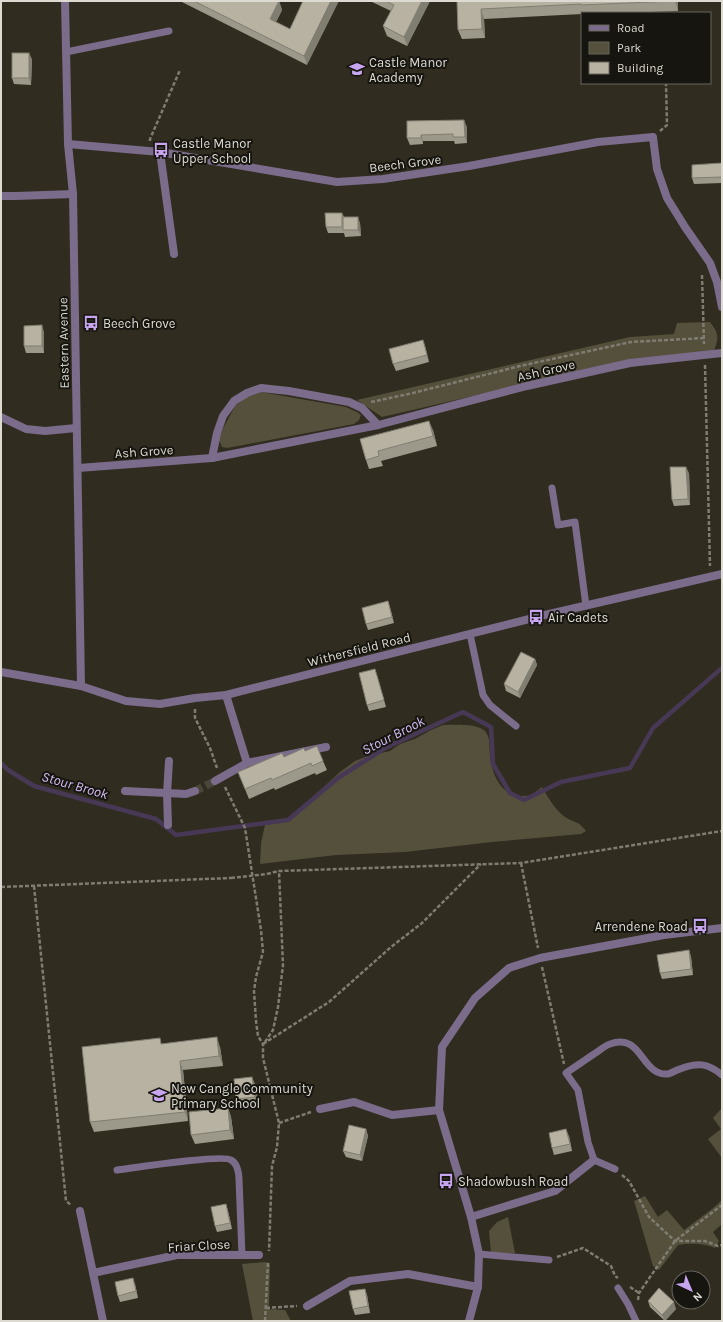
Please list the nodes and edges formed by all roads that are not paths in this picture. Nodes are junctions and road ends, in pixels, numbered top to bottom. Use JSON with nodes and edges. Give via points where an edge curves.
{"nodes":[{"id":1,"x":65,"y":1,"type":"edge"},
{"id":2,"x":169,"y":31,"type":"dead end"},
{"id":3,"x":66,"y":52,"type":"junction"},
{"id":4,"x":68,"y":144,"type":"junction"},
{"id":5,"x":157,"y":152,"type":"junction"},
{"id":6,"x":73,"y":194,"type":"junction"},
{"id":7,"x":1,"y":196,"type":"edge"},
{"id":8,"x":174,"y":254,"type":"dead end"},
{"id":9,"x":722,"y":307,"type":"edge"},
{"id":10,"x":722,"y":353,"type":"edge"},
{"id":11,"x":1,"y":417,"type":"edge"},
{"id":12,"x":378,"y":425,"type":"junction"},
{"id":13,"x":76,"y":428,"type":"junction"},
{"id":14,"x":212,"y":458,"type":"junction"},
{"id":15,"x":78,"y":468,"type":"junction"},
{"id":16,"x":552,"y":488,"type":"dead end"},
{"id":17,"x":722,"y":574,"type":"edge"},
{"id":18,"x":586,"y":606,"type":"junction"},
{"id":19,"x":470,"y":634,"type":"junction"},
{"id":20,"x":1,"y":672,"type":"edge"},
{"id":21,"x":81,"y":686,"type":"junction"},
{"id":22,"x":226,"y":695,"type":"junction"},
{"id":23,"x":516,"y":726,"type":"dead end"},
{"id":24,"x":326,"y":747,"type":"dead end"},
{"id":25,"x":169,"y":761,"type":"dead end"},
{"id":26,"x":247,"y":763,"type":"junction"},
{"id":27,"x":218,"y":780,"type":"tunnel mouth"},
{"id":28,"x":125,"y":791,"type":"dead end"},
{"id":29,"x":195,"y":791,"type":"tunnel mouth"},
{"id":30,"x":167,"y":794,"type":"junction"},
{"id":31,"x":168,"y":825,"type":"dead end"},
{"id":32,"x":722,"y":928,"type":"edge"},
{"id":33,"x":722,"y":1075,"type":"edge"},
{"id":34,"x":320,"y":1109,"type":"road end"},
{"id":35,"x":439,"y":1110,"type":"junction"},
{"id":36,"x":594,"y":1160,"type":"junction"},
{"id":37,"x":615,"y":1169,"type":"road end"},
{"id":38,"x":117,"y":1170,"type":"dead end"},
{"id":39,"x":80,"y":1211,"type":"road end"},
{"id":40,"x":471,"y":1217,"type":"junction"},
{"id":41,"x":479,"y":1254,"type":"junction"},
{"id":42,"x":242,"y":1255,"type":"junction"},
{"id":43,"x":259,"y":1255,"type":"dead end"},
{"id":44,"x":549,"y":1260,"type":"road end"},
{"id":45,"x":93,"y":1273,"type":"junction"},
{"id":46,"x":478,"y":1287,"type":"junction"},
{"id":47,"x":618,"y":1288,"type":"dead end"},
{"id":48,"x":307,"y":1306,"type":"road end"},
{"id":49,"x":103,"y":1321,"type":"edge"},
{"id":50,"x":469,"y":1321,"type":"edge"},
{"id":51,"x":636,"y":1321,"type":"edge"}],
"edges":[{"from":1,"to":3,"type":"street","name":"Eastern Avenue"},
{"from":2,"to":3,"type":"lane"},
{"from":3,"to":4,"type":"street","name":"Eastern Avenue"},
{"from":4,"to":5,"type":"street","name":"Beech Grove"},
{"from":4,"to":6,"type":"street","name":"Eastern Avenue"},
{"from":5,"to":8,"type":"street"},
{"from":5,"to":9,"type":"street","name":"Beech Grove","via":[[337,182],[384,179],[598,142],[653,137],[657,169],[667,198],[710,263]]},
{"from":6,"to":7,"type":"street"},
{"from":6,"to":13,"type":"street","name":"Eastern Avenue"},
{"from":10,"to":12,"type":"street","name":"Ash Grove","via":[[630,362]]},
{"from":11,"to":13,"type":"street","via":[[26,429],[45,431]]},
{"from":12,"to":14,"type":"street","name":"Ash Grove"},
{"from":12,"to":14,"type":"street","via":[[362,408],[349,402],[261,388],[234,401],[223,416]]},
{"from":13,"to":15,"type":"street","name":"Eastern Avenue"},
{"from":14,"to":15,"type":"street","name":"Ash Grove"},
{"from":15,"to":21,"type":"street","name":"Eastern Avenue"},
{"from":16,"to":18,"type":"lane","via":[[558,525],[575,522]]},
{"from":17,"to":18,"type":"street","name":"Withersfield Road"},
{"from":18,"to":19,"type":"street","name":"Withersfield Road"},
{"from":19,"to":22,"type":"street","name":"Withersfield Road"},
{"from":19,"to":23,"type":"lane","via":[[483,695],[490,705]]},
{"from":20,"to":21,"type":"street","name":"Withersfield Road"},
{"from":21,"to":22,"type":"street","name":"Withersfield Road","via":[[126,701],[153,704]]},
{"from":22,"to":26,"type":"street"},
{"from":24,"to":26,"type":"street"},
{"from":25,"to":30,"type":"street"},
{"from":26,"to":27,"type":"street"},
{"from":28,"to":30,"type":"street"},
{"from":29,"to":30,"type":"street","via":[[186,794]]},
{"from":30,"to":31,"type":"street"},
{"from":32,"to":35,"type":"street","via":[[664,935],[540,958],[508,968],[475,998],[442,1047]]},
{"from":33,"to":36,"type":"lane","via":[[714,1068],[701,1064],[668,1074],[657,1072],[626,1042],[608,1045],[566,1073],[578,1090]]},
{"from":34,"to":35,"type":"street","via":[[354,1102],[392,1115]]},
{"from":35,"to":40,"type":"street"},
{"from":36,"to":37,"type":"lane"},
{"from":36,"to":40,"type":"street","via":[[555,1191]]},
{"from":38,"to":42,"type":"lane","via":[[210,1158],[232,1160],[239,1179]]},
{"from":39,"to":45,"type":"street"},
{"from":40,"to":41,"type":"street"},
{"from":41,"to":44,"type":"lane"},
{"from":41,"to":46,"type":"street"},
{"from":42,"to":43,"type":"street","name":"Friar Close"},
{"from":42,"to":45,"type":"street","name":"Friar Close","via":[[177,1255]]},
{"from":45,"to":49,"type":"street"},
{"from":46,"to":48,"type":"street","via":[[408,1274],[350,1281]]},
{"from":46,"to":50,"type":"street"},
{"from":47,"to":51,"type":"lane"}]}
